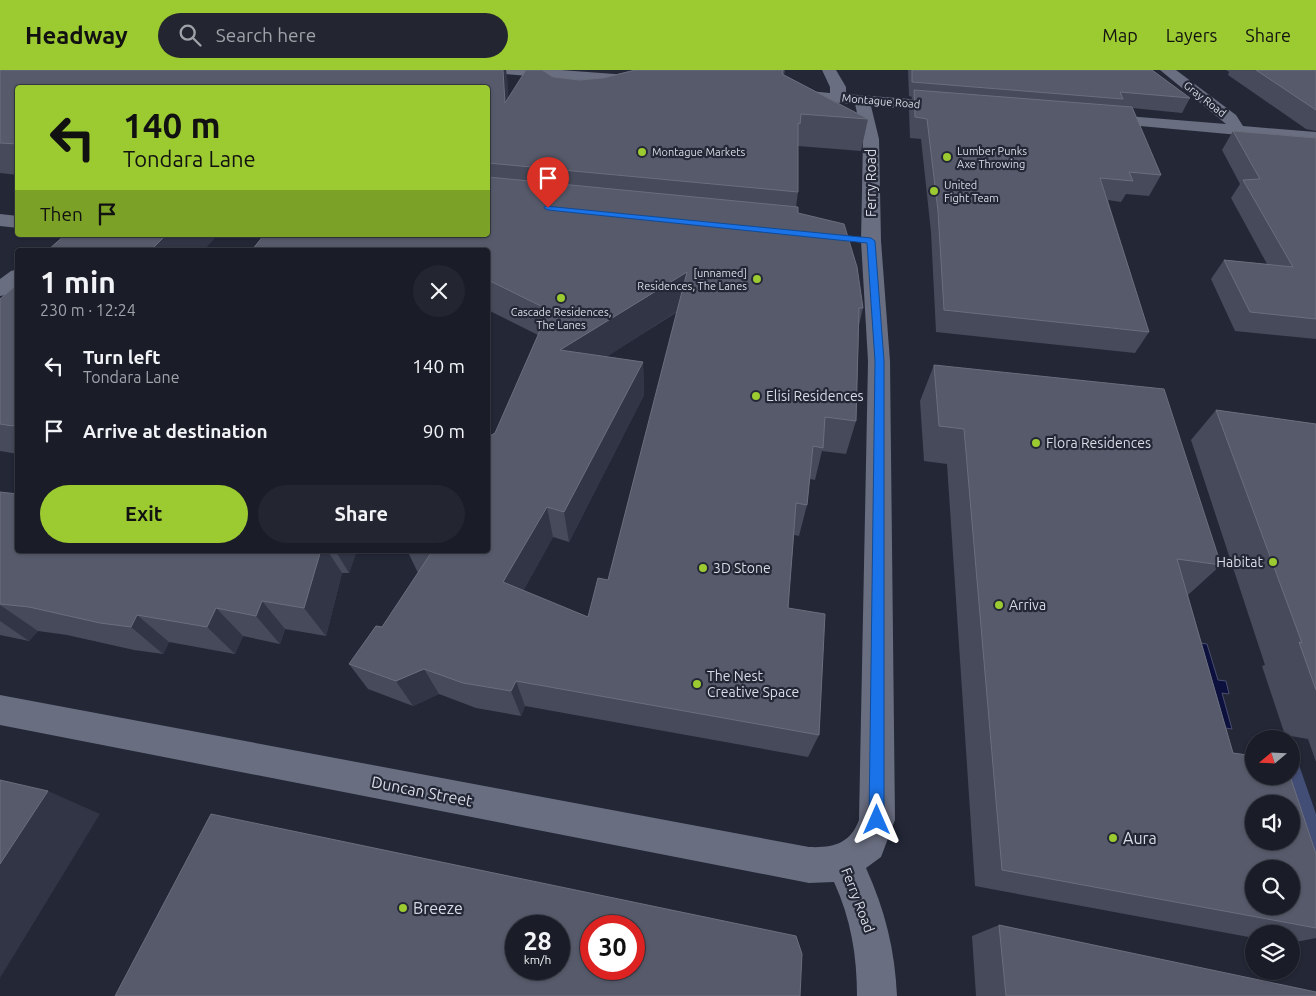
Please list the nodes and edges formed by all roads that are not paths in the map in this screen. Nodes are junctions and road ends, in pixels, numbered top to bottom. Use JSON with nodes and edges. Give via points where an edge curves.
{"nodes":[{"id":1,"x":505,"y":70,"type":"edge"},
{"id":2,"x":829,"y":70,"type":"edge"},
{"id":3,"x":1167,"y":70,"type":"edge"},
{"id":4,"x":523,"y":71,"type":"edge"},
{"id":5,"x":655,"y":82,"type":"edge"},
{"id":6,"x":771,"y":92,"type":"edge"},
{"id":7,"x":838,"y":98,"type":"junction"},
{"id":8,"x":862,"y":100,"type":"junction"},
{"id":9,"x":967,"y":108,"type":"edge"},
{"id":10,"x":1084,"y":118,"type":"edge"},
{"id":11,"x":1238,"y":131,"type":"junction"},
{"id":12,"x":1316,"y":137,"type":"edge"},
{"id":13,"x":0,"y":220,"type":"edge"},
{"id":14,"x":15,"y":222,"type":"edge"},
{"id":15,"x":15,"y":278,"type":"edge"},
{"id":16,"x":0,"y":290,"type":"edge"},
{"id":17,"x":0,"y":710,"type":"edge"},
{"id":18,"x":844,"y":862,"type":"junction"},
{"id":19,"x":877,"y":996,"type":"edge"}],
"edges":[{"from":1,"to":4,"type":"street"},
{"from":2,"to":7,"type":"street","via":[[838,86]]},
{"from":3,"to":11,"type":"street","name":"Gray Road","via":[[1230,118]]},
{"from":4,"to":5,"type":"street"},
{"from":6,"to":7,"type":"street","name":"Montague Road"},
{"from":7,"to":8,"type":"street","name":"Montague Road"},
{"from":8,"to":9,"type":"street","name":"Montague Road"},
{"from":8,"to":18,"type":"street","name":"Ferry Road","via":[[871,139],[864,240],[879,361],[877,820],[868,844]]},
{"from":10,"to":11,"type":"street"},
{"from":11,"to":12,"type":"street"},
{"from":13,"to":14,"type":"street"},
{"from":15,"to":16,"type":"street"},
{"from":17,"to":18,"type":"street","name":"Duncan Street","via":[[809,865]]},
{"from":18,"to":19,"type":"street","name":"Ferry Road","via":[[859,893],[871,930],[877,964]]}]}
